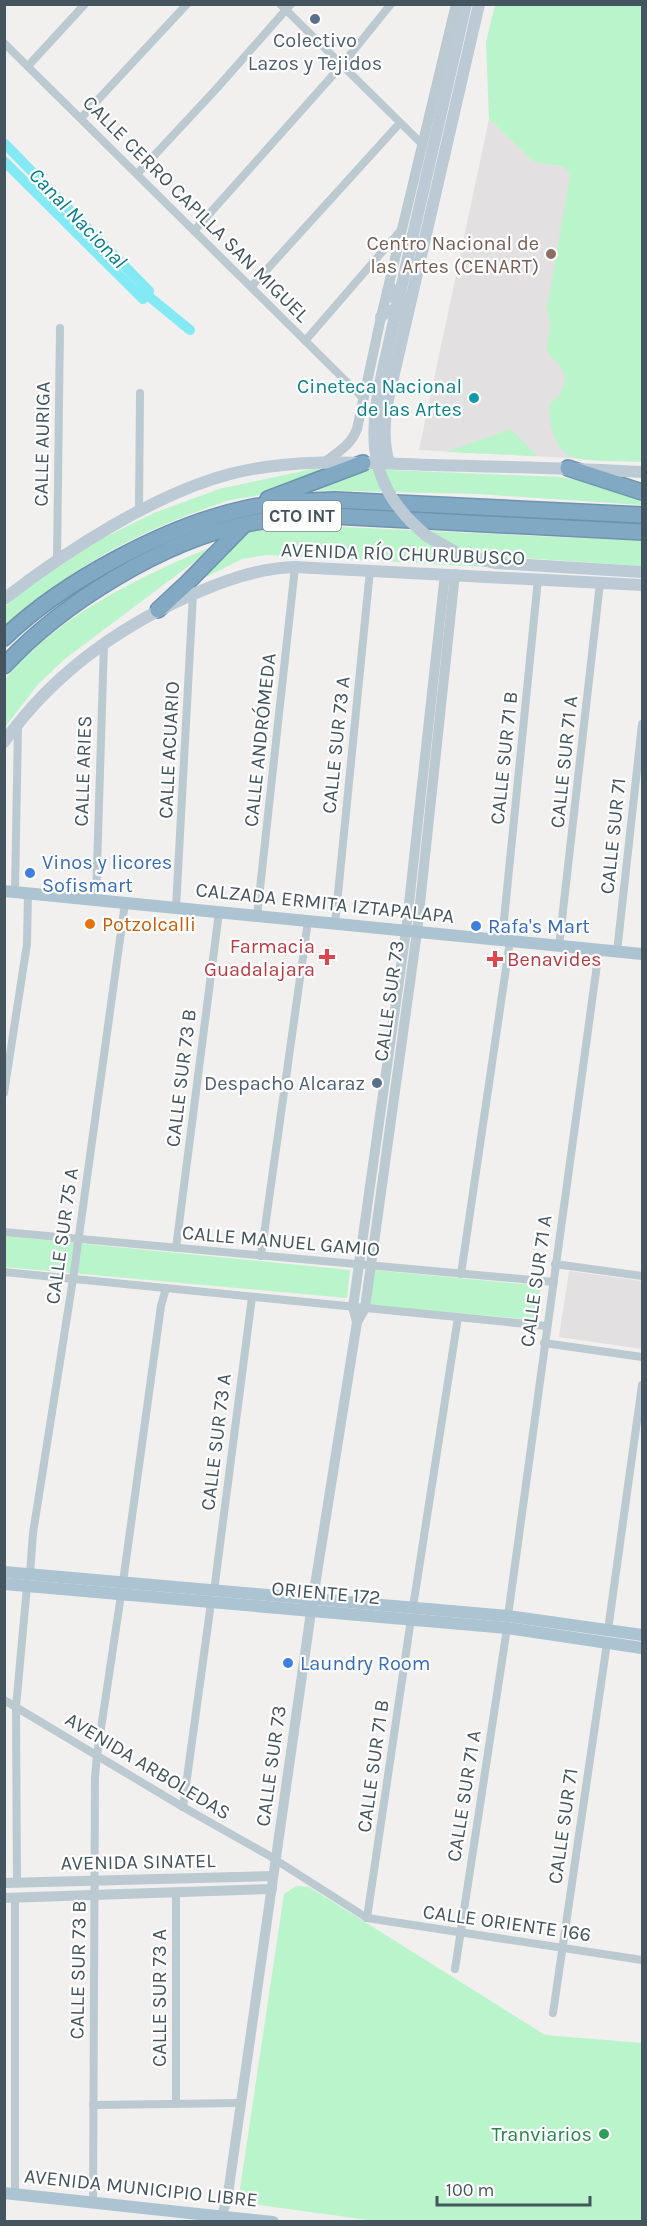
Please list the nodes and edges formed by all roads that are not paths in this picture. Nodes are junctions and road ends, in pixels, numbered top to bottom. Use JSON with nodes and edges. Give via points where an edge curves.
{"nodes":[{"id":1,"x":85,"y":4,"type":"edge"},
{"id":2,"x":187,"y":4,"type":"edge"},
{"id":3,"x":391,"y":4,"type":"edge"},
{"id":4,"x":456,"y":4,"type":"edge"},
{"id":5,"x":466,"y":4,"type":"edge"},
{"id":6,"x":479,"y":4,"type":"edge"},
{"id":7,"x":286,"y":6,"type":"edge"},
{"id":8,"x":4,"y":43,"type":"edge"},
{"id":9,"x":28,"y":66,"type":"junction"},
{"id":10,"x":341,"y":66,"type":"junction"},
{"id":11,"x":446,"y":89,"type":"junction"},
{"id":12,"x":81,"y":118,"type":"junction"},
{"id":13,"x":399,"y":124,"type":"junction"},
{"id":14,"x":428,"y":125,"type":"junction"},
{"id":15,"x":423,"y":145,"type":"junction"},
{"id":16,"x":136,"y":174,"type":"junction"},
{"id":17,"x":194,"y":231,"type":"junction"},
{"id":18,"x":409,"y":231,"type":"junction"},
{"id":19,"x":251,"y":287,"type":"junction"},
{"id":20,"x":390,"y":287,"type":"junction"},
{"id":21,"x":412,"y":298,"type":"junction"},
{"id":22,"x":381,"y":317,"type":"junction"},
{"id":23,"x":406,"y":324,"type":"junction"},
{"id":24,"x":60,"y":328,"type":"dead end"},
{"id":25,"x":305,"y":341,"type":"junction"},
{"id":26,"x":140,"y":393,"type":"dead end"},
{"id":27,"x":364,"y":399,"type":"junction"},
{"id":28,"x":325,"y":462,"type":"junction"},
{"id":29,"x":363,"y":463,"type":"junction"},
{"id":30,"x":389,"y":463,"type":"junction"},
{"id":31,"x":567,"y":468,"type":"junction"},
{"id":32,"x":642,"y":472,"type":"edge"},
{"id":33,"x":642,"y":492,"type":"edge"},
{"id":34,"x":139,"y":513,"type":"junction"},
{"id":35,"x":642,"y":515,"type":"edge"},
{"id":36,"x":245,"y":516,"type":"junction"},
{"id":37,"x":642,"y":532,"type":"edge"},
{"id":38,"x":57,"y":560,"type":"junction"},
{"id":39,"x":295,"y":567,"type":"junction"},
{"id":40,"x":370,"y":570,"type":"junction"},
{"id":41,"x":642,"y":572,"type":"edge"},
{"id":42,"x":450,"y":574,"type":"junction"},
{"id":43,"x":538,"y":579,"type":"junction"},
{"id":44,"x":600,"y":583,"type":"junction"},
{"id":45,"x":642,"y":585,"type":"edge"},
{"id":46,"x":193,"y":594,"type":"junction"},
{"id":47,"x":4,"y":599,"type":"edge"},
{"id":48,"x":158,"y":610,"type":"junction"},
{"id":49,"x":4,"y":638,"type":"edge"},
{"id":50,"x":104,"y":642,"type":"junction"},
{"id":51,"x":4,"y":666,"type":"edge"},
{"id":52,"x":18,"y":723,"type":"junction"},
{"id":53,"x":642,"y":724,"type":"edge"},
{"id":54,"x":4,"y":742,"type":"edge"},
{"id":55,"x":10,"y":892,"type":"edge"},
{"id":56,"x":28,"y":893,"type":"junction"},
{"id":57,"x":96,"y":900,"type":"junction"},
{"id":58,"x":125,"y":903,"type":"junction"},
{"id":59,"x":176,"y":908,"type":"junction"},
{"id":60,"x":219,"y":912,"type":"junction"},
{"id":61,"x":257,"y":916,"type":"junction"},
{"id":62,"x":308,"y":921,"type":"junction"},
{"id":63,"x":335,"y":924,"type":"junction"},
{"id":64,"x":411,"y":931,"type":"junction"},
{"id":65,"x":506,"y":941,"type":"junction"},
{"id":66,"x":559,"y":946,"type":"junction"},
{"id":67,"x":600,"y":950,"type":"junction"},
{"id":68,"x":617,"y":952,"type":"junction"},
{"id":69,"x":642,"y":954,"type":"edge"},
{"id":70,"x":4,"y":1093,"type":"edge"},
{"id":71,"x":4,"y":1232,"type":"edge"},
{"id":72,"x":78,"y":1239,"type":"junction"},
{"id":73,"x":176,"y":1248,"type":"junction"},
{"id":74,"x":261,"y":1256,"type":"junction"},
{"id":75,"x":358,"y":1264,"type":"junction"},
{"id":76,"x":555,"y":1264,"type":"junction"},
{"id":77,"x":371,"y":1265,"type":"junction"},
{"id":78,"x":4,"y":1272,"type":"edge"},
{"id":79,"x":461,"y":1274,"type":"junction"},
{"id":80,"x":642,"y":1276,"type":"edge"},
{"id":81,"x":73,"y":1279,"type":"junction"},
{"id":82,"x":554,"y":1282,"type":"junction"},
{"id":83,"x":166,"y":1288,"type":"junction"},
{"id":84,"x":252,"y":1297,"type":"junction"},
{"id":85,"x":353,"y":1307,"type":"junction"},
{"id":86,"x":365,"y":1308,"type":"junction"},
{"id":87,"x":458,"y":1317,"type":"junction"},
{"id":88,"x":357,"y":1322,"type":"junction"},
{"id":89,"x":547,"y":1326,"type":"junction"},
{"id":90,"x":544,"y":1343,"type":"junction"},
{"id":91,"x":642,"y":1357,"type":"edge"},
{"id":92,"x":642,"y":1385,"type":"edge"},
{"id":93,"x":4,"y":1572,"type":"edge"},
{"id":94,"x":28,"y":1580,"type":"junction"},
{"id":95,"x":4,"y":1584,"type":"edge"},
{"id":96,"x":122,"y":1589,"type":"junction"},
{"id":97,"x":212,"y":1597,"type":"junction"},
{"id":98,"x":312,"y":1605,"type":"junction"},
{"id":99,"x":412,"y":1613,"type":"junction"},
{"id":100,"x":508,"y":1622,"type":"junction"},
{"id":101,"x":642,"y":1635,"type":"edge"},
{"id":102,"x":608,"y":1637,"type":"junction"},
{"id":103,"x":642,"y":1648,"type":"edge"},
{"id":104,"x":4,"y":1700,"type":"edge"},
{"id":105,"x":16,"y":1707,"type":"junction"},
{"id":106,"x":97,"y":1755,"type":"junction"},
{"id":107,"x":183,"y":1807,"type":"junction"},
{"id":108,"x":276,"y":1860,"type":"junction"},
{"id":109,"x":273,"y":1876,"type":"junction"},
{"id":110,"x":96,"y":1881,"type":"junction"},
{"id":111,"x":4,"y":1883,"type":"edge"},
{"id":112,"x":17,"y":1883,"type":"junction"},
{"id":113,"x":272,"y":1889,"type":"junction"},
{"id":114,"x":176,"y":1892,"type":"junction"},
{"id":115,"x":95,"y":1896,"type":"junction"},
{"id":116,"x":10,"y":1898,"type":"edge"},
{"id":117,"x":367,"y":1918,"type":"junction"},
{"id":118,"x":460,"y":1934,"type":"junction"},
{"id":119,"x":562,"y":1948,"type":"junction"},
{"id":120,"x":642,"y":1960,"type":"edge"},
{"id":121,"x":455,"y":1969,"type":"dead end"},
{"id":122,"x":553,"y":2013,"type":"dead end"},
{"id":123,"x":241,"y":2103,"type":"junction"},
{"id":124,"x":176,"y":2104,"type":"junction"},
{"id":125,"x":93,"y":2105,"type":"junction"},
{"id":126,"x":10,"y":2194,"type":"edge"},
{"id":127,"x":93,"y":2203,"type":"junction"},
{"id":128,"x":222,"y":2216,"type":"junction"},
{"id":129,"x":273,"y":2222,"type":"edge"}],
"edges":[{"from":1,"to":9,"type":"street"},
{"from":2,"to":12,"type":"street"},
{"from":3,"to":10,"type":"street"},
{"from":4,"to":14,"type":"street"},
{"from":5,"to":11,"type":"main road"},
{"from":6,"to":21,"type":"main road"},
{"from":7,"to":10,"type":"street"},
{"from":7,"to":16,"type":"street","via":[[218,87]]},
{"from":8,"to":9,"type":"street","name":"CALLE CERRO CAPILLA SAN MIGUEL"},
{"from":9,"to":12,"type":"street","name":"CALLE CERRO CAPILLA SAN MIGUEL"},
{"from":10,"to":13,"type":"street"},
{"from":10,"to":17,"type":"street"},
{"from":11,"to":14,"type":"main road"},
{"from":11,"to":18,"type":"main road"},
{"from":12,"to":16,"type":"street","name":"CALLE CERRO CAPILLA SAN MIGUEL"},
{"from":13,"to":15,"type":"street"},
{"from":13,"to":19,"type":"street"},
{"from":14,"to":15,"type":"street"},
{"from":15,"to":18,"type":"street"},
{"from":16,"to":17,"type":"street","name":"CALLE CERRO CAPILLA SAN MIGUEL"},
{"from":17,"to":19,"type":"street","name":"CALLE CERRO CAPILLA SAN MIGUEL"},
{"from":18,"to":20,"type":"street"},
{"from":18,"to":25,"type":"street"},
{"from":18,"to":41,"type":"main road","bridge":true,"via":[[373,423],[381,472],[398,507],[436,542],[471,558],[507,565]]},
{"from":19,"to":25,"type":"street","name":"CALLE CERRO CAPILLA SAN MIGUEL"},
{"from":20,"to":21,"type":"main road","via":[[397,300],[405,302]]},
{"from":20,"to":22,"type":"street"},
{"from":21,"to":23,"type":"main road"},
{"from":22,"to":23,"type":"main road","via":[[396,310],[403,314]]},
{"from":22,"to":27,"type":"street"},
{"from":23,"to":30,"type":"main road","via":[[383,429]]},
{"from":24,"to":38,"type":"street","name":"CALLE AURIGA"},
{"from":25,"to":27,"type":"street","name":"CALLE CERRO CAPILLA SAN MIGUEL"},
{"from":26,"to":34,"type":"street"},
{"from":27,"to":28,"type":"street","via":[[354,437]]},
{"from":28,"to":29,"type":"main road"},
{"from":28,"to":34,"type":"main road","via":[[270,466],[227,475]]},
{"from":29,"to":30,"type":"main road"},
{"from":29,"to":36,"type":"highway","via":[[277,495]]},
{"from":30,"to":31,"type":"main road"},
{"from":31,"to":32,"type":"main road"},
{"from":31,"to":33,"type":"highway"},
{"from":34,"to":38,"type":"main road"},
{"from":35,"to":36,"type":"highway","number":"CTO INT","via":[[346,500],[287,502]]},
{"from":36,"to":37,"type":"highway","number":"CTO INT","via":[[333,516]]},
{"from":36,"to":48,"type":"highway","via":[[188,583]]},
{"from":36,"to":49,"type":"highway","number":"CTO INT","via":[[199,522],[118,559],[39,609]]},
{"from":36,"to":51,"type":"highway","number":"CTO INT","via":[[122,575],[52,622]]},
{"from":38,"to":47,"type":"main road"},
{"from":39,"to":40,"type":"main road","name":"AVENIDA RÍO CHURUBUSCO"},
{"from":39,"to":46,"type":"main road","name":"AVENIDA RÍO CHURUBUSCO","via":[[236,577]]},
{"from":39,"to":61,"type":"street","name":"CALLE ANDRÓMEDA"},
{"from":40,"to":42,"type":"main road","name":"AVENIDA RÍO CHURUBUSCO"},
{"from":40,"to":63,"type":"street","name":"CALLE SUR 73 A"},
{"from":42,"to":43,"type":"main road","name":"AVENIDA RÍO CHURUBUSCO"},
{"from":42,"to":64,"type":"street","name":"CALLE SUR 73"},
{"from":43,"to":44,"type":"main road","name":"AVENIDA RÍO CHURUBUSCO"},
{"from":43,"to":65,"type":"street","name":"CALLE SUR 71 B"},
{"from":44,"to":45,"type":"main road","name":"AVENIDA RÍO CHURUBUSCO"},
{"from":44,"to":66,"type":"street","name":"CALLE SUR 71 A"},
{"from":46,"to":48,"type":"main road","name":"AVENIDA RÍO CHURUBUSCO"},
{"from":46,"to":59,"type":"street","name":"CALLE ACUARIO"},
{"from":48,"to":50,"type":"main road","name":"AVENIDA RÍO CHURUBUSCO"},
{"from":50,"to":52,"type":"main road","name":"AVENIDA RÍO CHURUBUSCO","via":[[55,682]]},
{"from":50,"to":57,"type":"street","name":"CALLE ARIES"},
{"from":52,"to":54,"type":"main road","name":"AVENIDA RÍO CHURUBUSCO"},
{"from":52,"to":55,"type":"street"},
{"from":53,"to":68,"type":"street","name":"CALLE SUR 71"},
{"from":55,"to":56,"type":"main road","name":"CALZADA ERMITA IZTAPALAPA"},
{"from":56,"to":57,"type":"main road","name":"CALZADA ERMITA IZTAPALAPA"},
{"from":56,"to":70,"type":"street","via":[[27,944]]},
{"from":57,"to":58,"type":"main road","name":"CALZADA ERMITA IZTAPALAPA"},
{"from":58,"to":59,"type":"main road","name":"CALZADA ERMITA IZTAPALAPA"},
{"from":58,"to":72,"type":"street","name":"CALLE SUR 75 A"},
{"from":59,"to":60,"type":"main road","name":"CALZADA ERMITA IZTAPALAPA"},
{"from":60,"to":61,"type":"main road","name":"CALZADA ERMITA IZTAPALAPA"},
{"from":60,"to":73,"type":"street","name":"CALLE SUR 73 B"},
{"from":61,"to":62,"type":"main road","name":"CALZADA ERMITA IZTAPALAPA"},
{"from":62,"to":63,"type":"main road","name":"CALZADA ERMITA IZTAPALAPA"},
{"from":62,"to":74,"type":"street"},
{"from":63,"to":64,"type":"main road","name":"CALZADA ERMITA IZTAPALAPA"},
{"from":64,"to":65,"type":"main road","name":"CALZADA ERMITA IZTAPALAPA"},
{"from":64,"to":75,"type":"street","name":"CALLE SUR 73"},
{"from":64,"to":77,"type":"street","name":"CALLE SUR 73"},
{"from":65,"to":66,"type":"main road","name":"CALZADA ERMITA IZTAPALAPA"},
{"from":65,"to":79,"type":"street","name":"CALLE SUR 71 B"},
{"from":66,"to":67,"type":"main road","name":"CALZADA ERMITA IZTAPALAPA"},
{"from":67,"to":68,"type":"main road","name":"CALZADA ERMITA IZTAPALAPA"},
{"from":67,"to":76,"type":"street","name":"CALLE SUR 71 A"},
{"from":68,"to":69,"type":"main road","name":"CALZADA ERMITA IZTAPALAPA"},
{"from":71,"to":72,"type":"street","name":"CALLE MANUEL GAMIO"},
{"from":72,"to":73,"type":"street","name":"CALLE MANUEL GAMIO"},
{"from":72,"to":81,"type":"street","name":"CALLE SUR 75 A"},
{"from":73,"to":74,"type":"street","name":"CALLE MANUEL GAMIO"},
{"from":74,"to":75,"type":"street","name":"CALLE MANUEL GAMIO"},
{"from":75,"to":77,"type":"street","name":"CALLE MANUEL GAMIO"},
{"from":75,"to":85,"type":"street","name":"CALLE SUR 73"},
{"from":76,"to":80,"type":"street"},
{"from":76,"to":82,"type":"street","name":"CALLE SUR 71 A"},
{"from":77,"to":79,"type":"street","name":"CALLE MANUEL GAMIO"},
{"from":77,"to":86,"type":"street","name":"CALLE SUR 73"},
{"from":78,"to":81,"type":"street"},
{"from":79,"to":82,"type":"street","name":"CALLE MANUEL GAMIO"},
{"from":81,"to":83,"type":"street"},
{"from":81,"to":94,"type":"street","name":"CALLE SUR 75 A"},
{"from":82,"to":89,"type":"street","name":"CALLE SUR 71 A"},
{"from":83,"to":84,"type":"street"},
{"from":83,"to":96,"type":"street","name":"CALLE SUR 73 B"},
{"from":84,"to":85,"type":"street"},
{"from":84,"to":97,"type":"street","name":"CALLE SUR 73 A"},
{"from":85,"to":86,"type":"street"},
{"from":85,"to":88,"type":"street","name":"CALLE SUR 73"},
{"from":86,"to":87,"type":"street"},
{"from":86,"to":88,"type":"street","name":"CALLE SUR 73"},
{"from":87,"to":89,"type":"street"},
{"from":87,"to":99,"type":"street","name":"CALLE SUR 71 B"},
{"from":88,"to":98,"type":"street","name":"CALLE SUR 73"},
{"from":89,"to":90,"type":"street","name":"CALLE SUR 71 A"},
{"from":90,"to":91,"type":"street"},
{"from":90,"to":100,"type":"street","name":"CALLE SUR 71 A"},
{"from":92,"to":102,"type":"street","name":"CALLE SUR 71"},
{"from":93,"to":94,"type":"main road","name":"ORIENTE 172"},
{"from":94,"to":95,"type":"main road","name":"ORIENTE 172"},
{"from":94,"to":96,"type":"main road","name":"ORIENTE 172"},
{"from":94,"to":105,"type":"street","name":"CALLE SUR 75 A"},
{"from":96,"to":97,"type":"main road","name":"ORIENTE 172"},
{"from":96,"to":106,"type":"street","name":"CALLE SUR 73 B"},
{"from":97,"to":98,"type":"main road","name":"ORIENTE 172"},
{"from":97,"to":107,"type":"street","name":"CALLE SUR 73 A"},
{"from":98,"to":99,"type":"main road","name":"ORIENTE 172"},
{"from":98,"to":108,"type":"street","name":"CALLE SUR 73"},
{"from":99,"to":100,"type":"main road","name":"ORIENTE 172"},
{"from":99,"to":117,"type":"street","name":"CALLE SUR 71 B"},
{"from":100,"to":102,"type":"main road","name":"ORIENTE 172"},
{"from":100,"to":118,"type":"street","name":"CALLE SUR 71 A"},
{"from":101,"to":102,"type":"main road","name":"ORIENTE 172"},
{"from":102,"to":103,"type":"main road","name":"ORIENTE 172"},
{"from":102,"to":119,"type":"street","name":"CALLE SUR 71"},
{"from":104,"to":105,"type":"street","name":"AVENIDA ARBOLEDAS"},
{"from":105,"to":106,"type":"street","name":"AVENIDA ARBOLEDAS"},
{"from":105,"to":112,"type":"street","name":"CALLE SUR 75 A"},
{"from":106,"to":107,"type":"street","name":"AVENIDA ARBOLEDAS"},
{"from":106,"to":110,"type":"street","name":"CALLE SUR 73 B"},
{"from":107,"to":108,"type":"street","name":"AVENIDA ARBOLEDAS"},
{"from":108,"to":109,"type":"street","name":"CALLE SUR 73"},
{"from":108,"to":117,"type":"street","name":"AVENIDA ARBOLEDAS"},
{"from":109,"to":110,"type":"street","name":"AVENIDA SINATEL"},
{"from":109,"to":113,"type":"street","name":"CALLE SUR 73"},
{"from":110,"to":112,"type":"street","name":"AVENIDA SINATEL"},
{"from":110,"to":115,"type":"street","name":"CALLE SUR 73 B"},
{"from":111,"to":112,"type":"street","name":"AVENIDA SINATEL"},
{"from":113,"to":114,"type":"street","name":"AVENIDA SINATEL"},
{"from":113,"to":123,"type":"street","name":"CALLE SUR 73"},
{"from":114,"to":115,"type":"street","name":"AVENIDA SINATEL"},
{"from":114,"to":124,"type":"street","name":"CALLE SUR 73 A"},
{"from":115,"to":116,"type":"street","name":"AVENIDA SINATEL"},
{"from":115,"to":125,"type":"street","name":"CALLE SUR 73 B"},
{"from":116,"to":126,"type":"street"},
{"from":117,"to":118,"type":"street","name":"CALLE ORIENTE 166"},
{"from":118,"to":119,"type":"street","name":"CALLE ORIENTE 166"},
{"from":118,"to":121,"type":"street","name":"CALLE SUR 71 A"},
{"from":119,"to":120,"type":"street","name":"CALLE ORIENTE 166"},
{"from":119,"to":122,"type":"street","name":"CALLE SUR 71"},
{"from":123,"to":124,"type":"street"},
{"from":123,"to":128,"type":"street","name":"CALLE SUR 73"},
{"from":124,"to":125,"type":"street"},
{"from":125,"to":127,"type":"street","name":"CALLE SUR 73 B"},
{"from":126,"to":127,"type":"main road","name":"AVENIDA MUNICIPIO LIBRE"},
{"from":127,"to":128,"type":"main road","name":"AVENIDA MUNICIPIO LIBRE"},
{"from":128,"to":129,"type":"main road","name":"AVENIDA MUNICIPIO LIBRE"}]}
